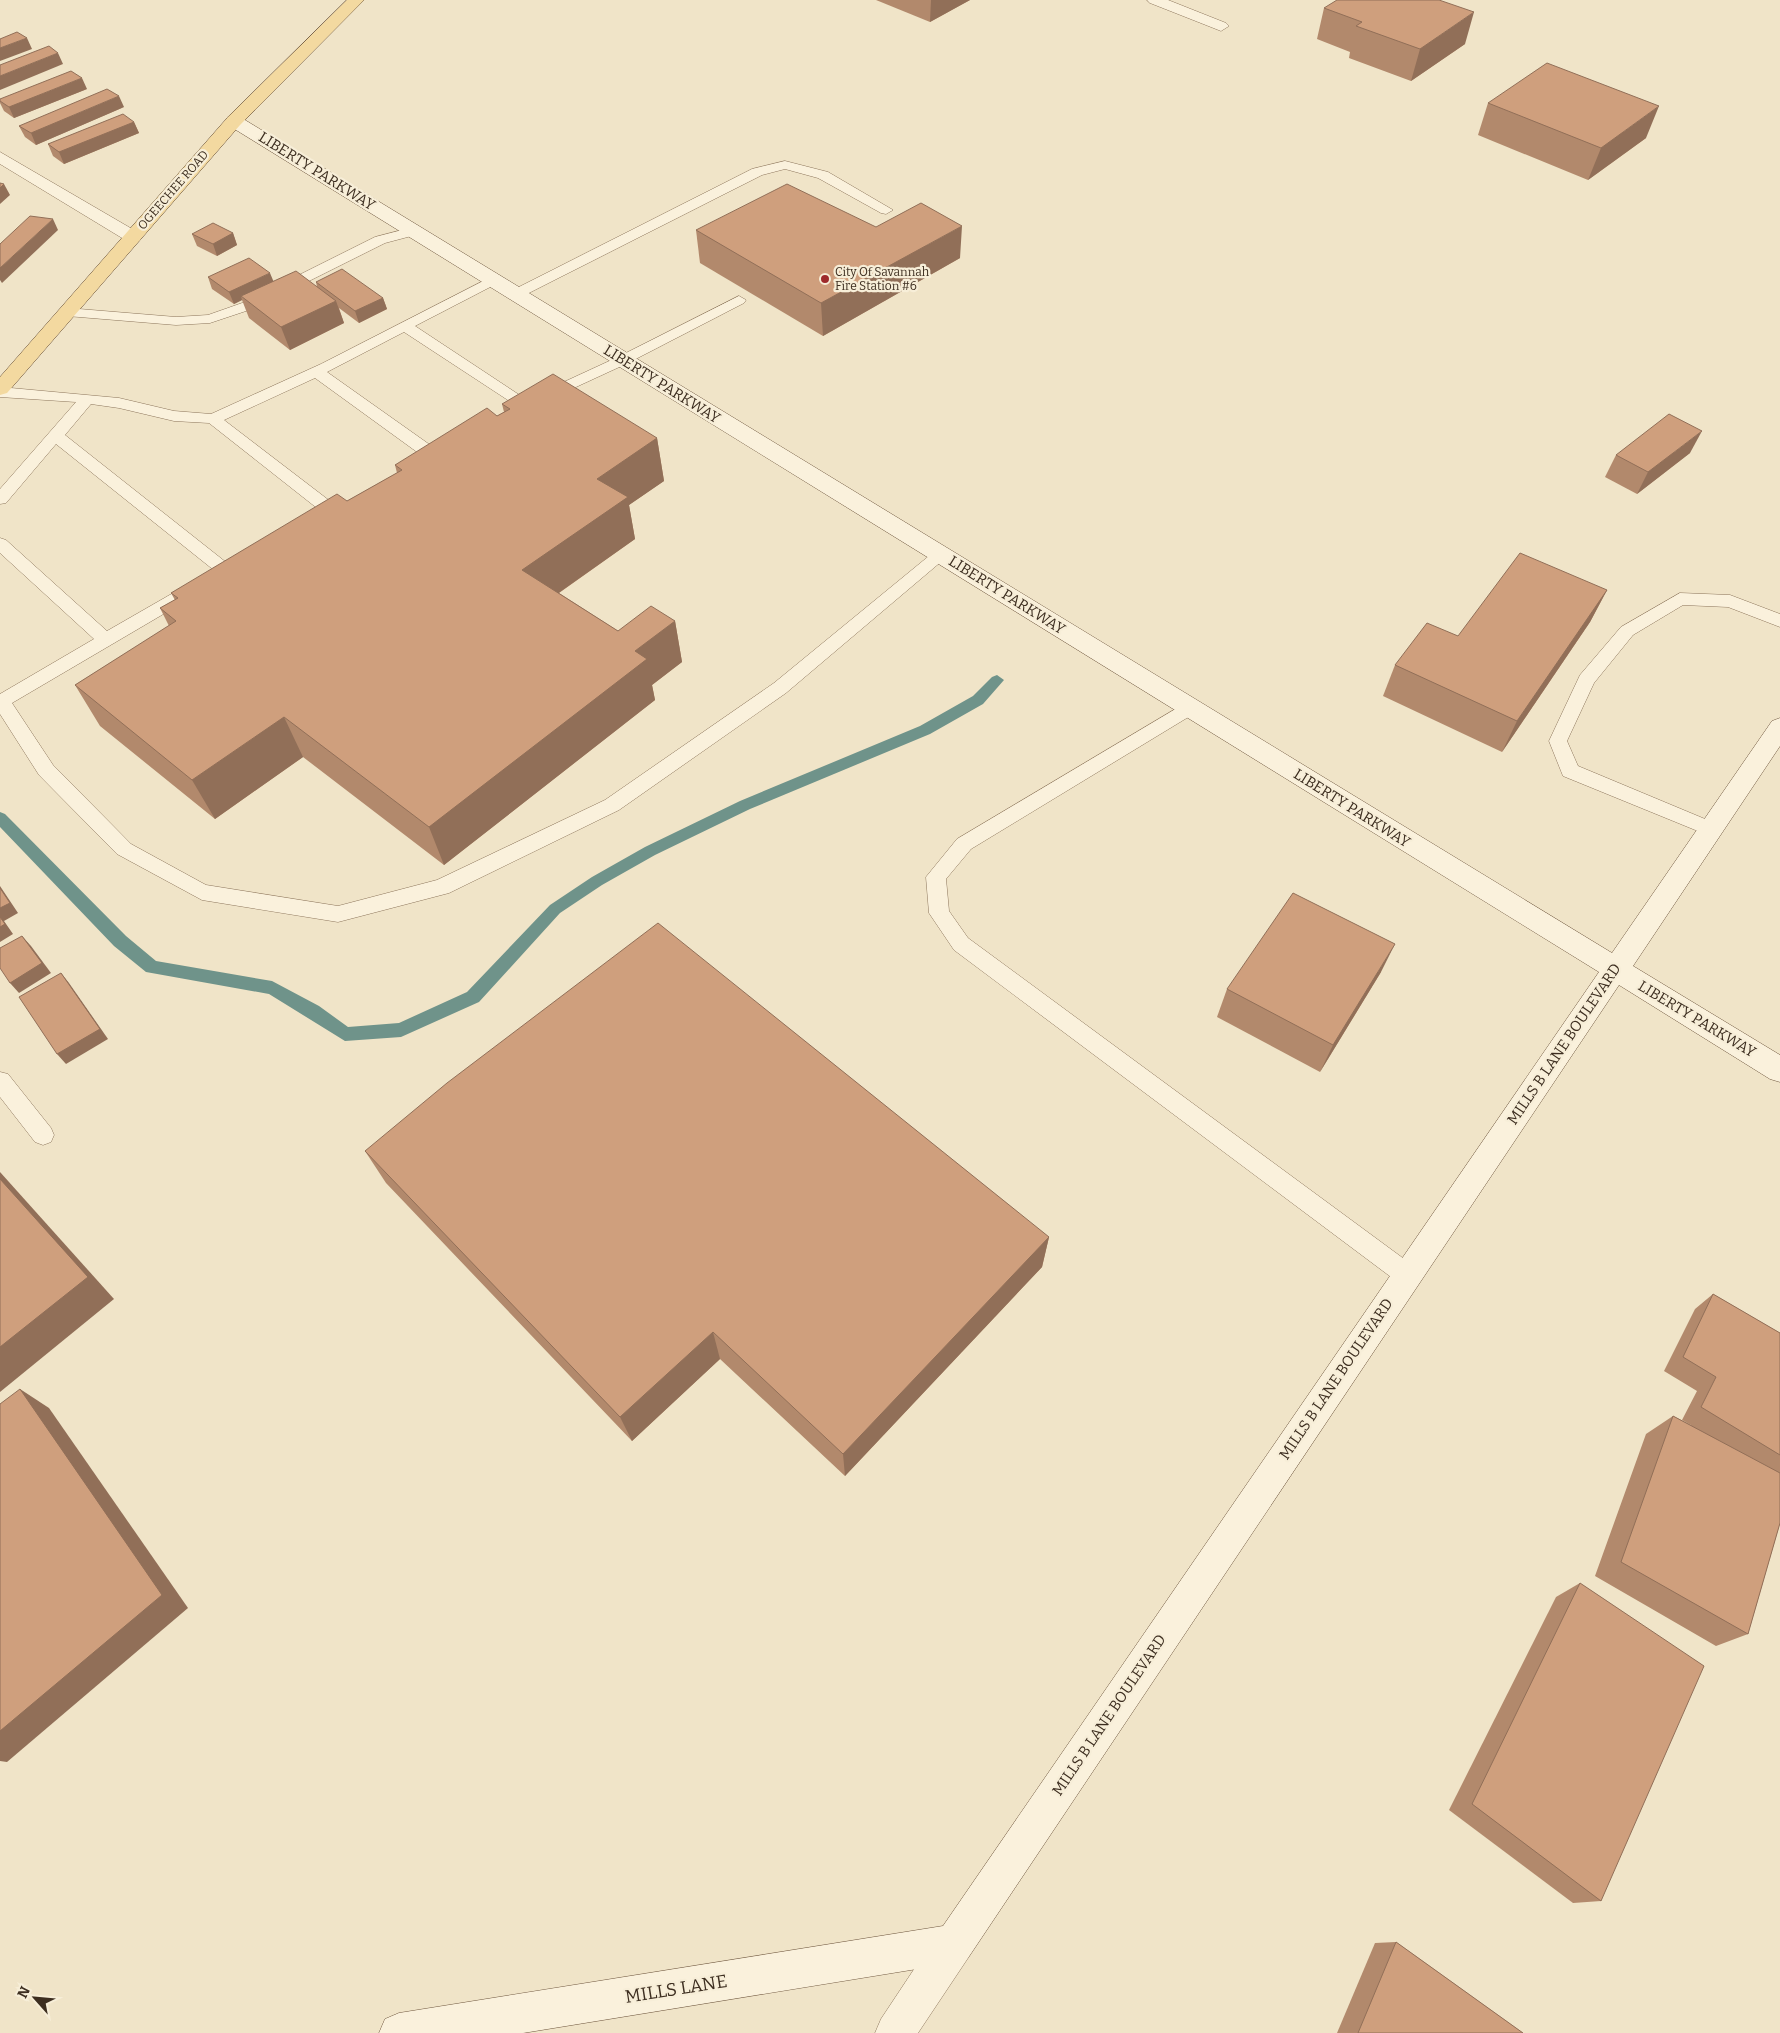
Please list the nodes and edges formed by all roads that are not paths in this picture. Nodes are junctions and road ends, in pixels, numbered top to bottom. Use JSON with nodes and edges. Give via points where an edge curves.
{"nodes":[{"id":1,"x":356,"y":0,"type":"edge"},
{"id":2,"x":1155,"y":0,"type":"edge"},
{"id":3,"x":1221,"y":26,"type":"dead end"},
{"id":4,"x":234,"y":121,"type":"junction"},
{"id":5,"x":0,"y":156,"type":"edge"},
{"id":6,"x":886,"y":210,"type":"dead end"},
{"id":7,"x":414,"y":231,"type":"junction"},
{"id":8,"x":133,"y":237,"type":"junction"},
{"id":9,"x":493,"y":280,"type":"junction"},
{"id":10,"x":516,"y":294,"type":"junction"},
{"id":11,"x":740,"y":300,"type":"dead end"},
{"id":12,"x":67,"y":312,"type":"junction"},
{"id":13,"x":405,"y":326,"type":"junction"},
{"id":14,"x":624,"y":360,"type":"junction"},
{"id":15,"x":316,"y":372,"type":"junction"},
{"id":16,"x":0,"y":390,"type":"edge"},
{"id":17,"x":86,"y":399,"type":"junction"},
{"id":18,"x":525,"y":406,"type":"junction"},
{"id":19,"x":508,"y":415,"type":"edge"},
{"id":20,"x":213,"y":419,"type":"junction"},
{"id":21,"x":55,"y":435,"type":"junction"},
{"id":22,"x":450,"y":447,"type":"edge"},
{"id":23,"x":434,"y":456,"type":"junction"},
{"id":24,"x":417,"y":466,"type":"edge"},
{"id":25,"x":0,"y":498,"type":"edge"},
{"id":26,"x":349,"y":503,"type":"edge"},
{"id":27,"x":333,"y":512,"type":"junction"},
{"id":28,"x":316,"y":521,"type":"edge"},
{"id":29,"x":0,"y":544,"type":"edge"},
{"id":30,"x":941,"y":555,"type":"junction"},
{"id":31,"x":243,"y":562,"type":"edge"},
{"id":32,"x":226,"y":571,"type":"junction"},
{"id":33,"x":1780,"y":621,"type":"edge"},
{"id":34,"x":106,"y":640,"type":"junction"},
{"id":35,"x":1,"y":702,"type":"edge"},
{"id":36,"x":1189,"y":708,"type":"junction"},
{"id":37,"x":1780,"y":727,"type":"edge"},
{"id":38,"x":1710,"y":829,"type":"junction"},
{"id":39,"x":1615,"y":969,"type":"junction"},
{"id":40,"x":1780,"y":1070,"type":"edge"},
{"id":41,"x":0,"y":1081,"type":"edge"},
{"id":42,"x":43,"y":1135,"type":"dead end"},
{"id":43,"x":1407,"y":1274,"type":"junction"},
{"id":44,"x":954,"y":1944,"type":"junction"},
{"id":45,"x":399,"y":2033,"type":"edge"},
{"id":46,"x":895,"y":2033,"type":"edge"}],
"edges":[{"from":1,"to":4,"type":"main road","name":"OGEECHEE ROAD"},
{"from":2,"to":3,"type":"street"},
{"from":4,"to":7,"type":"street","name":"LIBERTY PARKWAY"},
{"from":4,"to":8,"type":"main road","name":"OGEECHEE ROAD"},
{"from":5,"to":8,"type":"street"},
{"from":6,"to":10,"type":"lane","via":[[824,175],[785,165],[757,172]]},
{"from":7,"to":9,"type":"street","name":"LIBERTY PARKWAY"},
{"from":7,"to":12,"type":"lane","via":[[380,240],[250,305],[210,319],[176,321]]},
{"from":8,"to":12,"type":"main road","name":"OGEECHEE ROAD"},
{"from":9,"to":10,"type":"street","name":"LIBERTY PARKWAY"},
{"from":9,"to":13,"type":"lane"},
{"from":10,"to":14,"type":"street","name":"LIBERTY PARKWAY"},
{"from":11,"to":14,"type":"lane"},
{"from":12,"to":16,"type":"main road","name":"OGEECHEE ROAD"},
{"from":13,"to":15,"type":"lane"},
{"from":13,"to":18,"type":"lane"},
{"from":14,"to":18,"type":"lane"},
{"from":14,"to":30,"type":"street","name":"LIBERTY PARKWAY"},
{"from":15,"to":20,"type":"lane"},
{"from":15,"to":23,"type":"lane"},
{"from":16,"to":17,"type":"lane"},
{"from":17,"to":20,"type":"lane","via":[[174,416]]},
{"from":17,"to":21,"type":"lane"},
{"from":18,"to":19,"type":"lane"},
{"from":20,"to":27,"type":"lane"},
{"from":21,"to":25,"type":"lane"},
{"from":21,"to":32,"type":"lane"},
{"from":22,"to":23,"type":"lane"},
{"from":23,"to":24,"type":"lane"},
{"from":26,"to":27,"type":"lane"},
{"from":27,"to":28,"type":"lane"},
{"from":29,"to":34,"type":"lane"},
{"from":30,"to":35,"type":"lane","via":[[780,688],[612,805],[442,887],[338,914],[202,892],[124,848],[46,770]]},
{"from":30,"to":36,"type":"street","name":"LIBERTY PARKWAY"},
{"from":31,"to":32,"type":"lane"},
{"from":32,"to":34,"type":"lane"},
{"from":33,"to":38,"type":"lane","via":[[1730,601],[1680,599],[1627,631],[1586,680],[1558,741],[1570,771]]},
{"from":34,"to":35,"type":"lane"},
{"from":36,"to":39,"type":"street","name":"LIBERTY PARKWAY"},
{"from":36,"to":43,"type":"lane","via":[[964,844],[936,877],[939,913],[961,944]]},
{"from":37,"to":38,"type":"street","name":"MILLS B LANE BOULEVARD"},
{"from":38,"to":39,"type":"street","name":"MILLS B LANE BOULEVARD"},
{"from":39,"to":40,"type":"street","name":"LIBERTY PARKWAY"},
{"from":39,"to":43,"type":"street","name":"MILLS B LANE BOULEVARD"},
{"from":41,"to":42,"type":"lane"},
{"from":43,"to":44,"type":"street","name":"MILLS B LANE BOULEVARD"},
{"from":44,"to":45,"type":"street","name":"MILLS LANE"},
{"from":44,"to":46,"type":"street","name":"MILLS B LANE BOULEVARD"}]}
